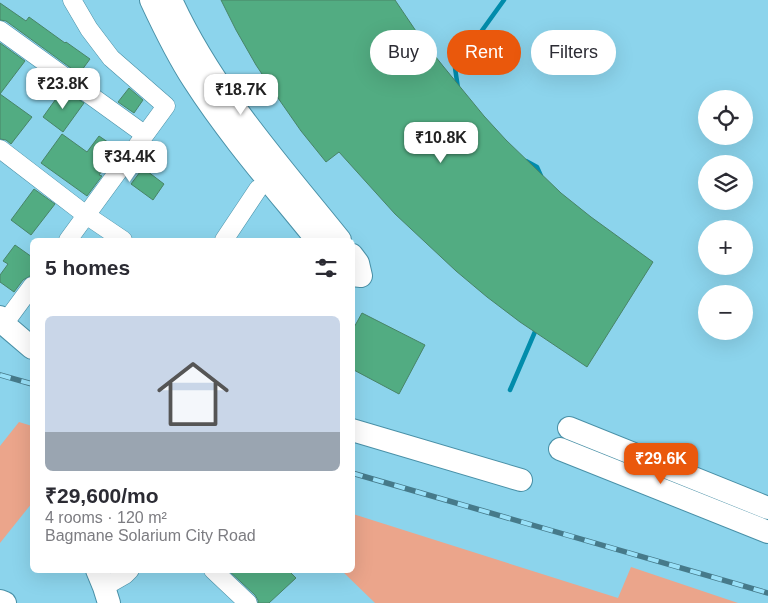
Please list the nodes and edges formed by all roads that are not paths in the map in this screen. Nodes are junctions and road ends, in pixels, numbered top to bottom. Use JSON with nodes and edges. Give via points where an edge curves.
{"nodes":[{"id":1,"x":72,"y":0,"type":"edge"},
{"id":2,"x":151,"y":0,"type":"edge"},
{"id":3,"x":171,"y":0,"type":"edge"},
{"id":4,"x":0,"y":30,"type":"edge"},
{"id":5,"x":144,"y":134,"type":"junction"},
{"id":6,"x":0,"y":149,"type":"edge"},
{"id":7,"x":258,"y":189,"type":"dead end"},
{"id":8,"x":86,"y":215,"type":"junction"},
{"id":9,"x":69,"y":238,"type":"edge"},
{"id":10,"x":120,"y":238,"type":"edge"},
{"id":11,"x":225,"y":238,"type":"edge"},
{"id":12,"x":315,"y":238,"type":"edge"},
{"id":13,"x":338,"y":238,"type":"edge"},
{"id":14,"x":355,"y":259,"type":"edge"},
{"id":15,"x":355,"y":275,"type":"edge"},
{"id":16,"x":30,"y":288,"type":"edge"},
{"id":17,"x":1,"y":321,"type":"edge"},
{"id":18,"x":30,"y":346,"type":"edge"},
{"id":19,"x":569,"y":428,"type":"dead end"},
{"id":20,"x":355,"y":431,"type":"edge"},
{"id":21,"x":560,"y":449,"type":"dead end"},
{"id":22,"x":521,"y":480,"type":"dead end"},
{"id":23,"x":768,"y":508,"type":"edge"},
{"id":24,"x":768,"y":532,"type":"edge"},
{"id":25,"x":127,"y":573,"type":"edge"},
{"id":26,"x":216,"y":573,"type":"edge"},
{"id":27,"x":103,"y":587,"type":"edge"},
{"id":28,"x":0,"y":601,"type":"edge"},
{"id":29,"x":5,"y":603,"type":"edge"},
{"id":30,"x":248,"y":603,"type":"edge"}],
"edges":[{"from":1,"to":5,"type":"street","via":[[111,58],[166,106]]},
{"from":2,"to":12,"type":"street","via":[[177,53],[211,107]]},
{"from":3,"to":13,"type":"street","via":[[193,44],[226,96]]},
{"from":4,"to":5,"type":"street"},
{"from":5,"to":8,"type":"street"},
{"from":6,"to":8,"type":"street"},
{"from":7,"to":11,"type":"street"},
{"from":8,"to":9,"type":"street"},
{"from":8,"to":10,"type":"street"},
{"from":14,"to":15,"type":"street","via":[[361,276]]},
{"from":16,"to":17,"type":"street"},
{"from":17,"to":18,"type":"street"},
{"from":19,"to":23,"type":"street"},
{"from":20,"to":22,"type":"street"},
{"from":21,"to":24,"type":"street"},
{"from":25,"to":27,"type":"street"},
{"from":26,"to":30,"type":"street"},
{"from":28,"to":29,"type":"street"}]}
